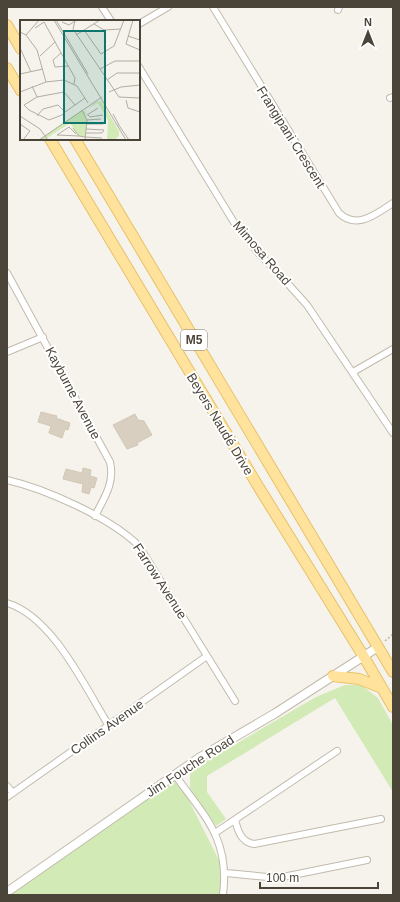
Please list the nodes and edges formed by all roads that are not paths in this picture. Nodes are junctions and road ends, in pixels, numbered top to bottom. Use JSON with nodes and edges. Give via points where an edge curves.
{"nodes":[{"id":1,"x":102,"y":7,"type":"edge"},
{"id":2,"x":168,"y":7,"type":"edge"},
{"id":3,"x":213,"y":7,"type":"edge"},
{"id":4,"x":110,"y":20,"type":"edge"},
{"id":5,"x":140,"y":23,"type":"edge"},
{"id":6,"x":7,"y":25,"type":"edge"},
{"id":7,"x":20,"y":47,"type":"edge"},
{"id":8,"x":7,"y":68,"type":"edge"},
{"id":9,"x":140,"y":69,"type":"edge"},
{"id":10,"x":20,"y":89,"type":"edge"},
{"id":11,"x":51,"y":140,"type":"edge"},
{"id":12,"x":76,"y":140,"type":"edge"},
{"id":13,"x":393,"y":204,"type":"edge"},
{"id":14,"x":7,"y":273,"type":"edge"},
{"id":15,"x":43,"y":337,"type":"junction"},
{"id":16,"x":393,"y":349,"type":"edge"},
{"id":17,"x":7,"y":352,"type":"edge"},
{"id":18,"x":353,"y":372,"type":"junction"},
{"id":19,"x":393,"y":433,"type":"edge"},
{"id":20,"x":7,"y":480,"type":"edge"},
{"id":21,"x":95,"y":516,"type":"junction"},
{"id":22,"x":7,"y":603,"type":"edge"},
{"id":23,"x":378,"y":648,"type":"junction"},
{"id":24,"x":207,"y":656,"type":"junction"},
{"id":25,"x":364,"y":656,"type":"junction"},
{"id":26,"x":393,"y":672,"type":"edge"},
{"id":27,"x":333,"y":676,"type":"junction"},
{"id":28,"x":382,"y":688,"type":"junction"},
{"id":29,"x":235,"y":701,"type":"dead end"},
{"id":30,"x":393,"y":707,"type":"edge"},
{"id":31,"x":109,"y":726,"type":"junction"},
{"id":32,"x":337,"y":751,"type":"dead end"},
{"id":33,"x":175,"y":775,"type":"junction"},
{"id":34,"x":7,"y":786,"type":"edge"},
{"id":35,"x":13,"y":793,"type":"junction"},
{"id":36,"x":7,"y":797,"type":"edge"},
{"id":37,"x":381,"y":819,"type":"dead end"},
{"id":38,"x":235,"y":820,"type":"junction"},
{"id":39,"x":215,"y":833,"type":"junction"},
{"id":40,"x":367,"y":860,"type":"dead end"},
{"id":41,"x":226,"y":873,"type":"junction"},
{"id":42,"x":7,"y":892,"type":"edge"},
{"id":43,"x":224,"y":895,"type":"edge"}],
"edges":[{"from":1,"to":4,"type":"street"},
{"from":2,"to":5,"type":"street"},
{"from":3,"to":13,"type":"street","name":"Frangipani Crescent","via":[[339,213],[348,220],[360,221]]},
{"from":6,"to":7,"type":"main road"},
{"from":8,"to":10,"type":"main road"},
{"from":9,"to":18,"type":"street","name":"Mimosa Road","via":[[234,224],[307,305]]},
{"from":11,"to":25,"type":"main road","name":"Beyers Naudé Drive","number":"M5","via":[[258,486]]},
{"from":12,"to":23,"type":"main road","name":"Beyers Naudé Drive","number":"M5"},
{"from":14,"to":15,"type":"street","name":"Kayburne Avenue"},
{"from":15,"to":17,"type":"street"},
{"from":15,"to":21,"type":"street","name":"Kayburne Avenue","via":[[110,462],[113,474],[111,482]]},
{"from":16,"to":18,"type":"street"},
{"from":18,"to":19,"type":"street","name":"Mimosa Road"},
{"from":20,"to":21,"type":"street","name":"Farrow Avenue","via":[[33,488]]},
{"from":21,"to":24,"type":"street","name":"Farrow Avenue","via":[[123,532],[139,546]]},
{"from":22,"to":31,"type":"street","via":[[30,616],[50,632]]},
{"from":23,"to":25,"type":"street","name":"Jim Fouche Road"},
{"from":23,"to":26,"type":"main road","name":"Beyers Naudé Drive","number":"M5"},
{"from":24,"to":29,"type":"street","name":"Farrow Avenue"},
{"from":24,"to":31,"type":"street","name":"Collins Avenue"},
{"from":25,"to":27,"type":"street","name":"Jim Fouche Road"},
{"from":25,"to":28,"type":"main road","name":"Beyers Naudé Drive","number":"M5"},
{"from":27,"to":28,"type":"main road","via":[[359,679]]},
{"from":27,"to":33,"type":"street","name":"Jim Fouche Road"},
{"from":28,"to":30,"type":"main road","name":"Beyers Naudé Drive","number":"M5"},
{"from":31,"to":35,"type":"street","name":"Collins Avenue"},
{"from":32,"to":38,"type":"street"},
{"from":33,"to":39,"type":"street"},
{"from":33,"to":42,"type":"street","name":"Jim Fouche Road"},
{"from":34,"to":35,"type":"street"},
{"from":35,"to":36,"type":"street","name":"Collins Avenue"},
{"from":37,"to":38,"type":"street","via":[[254,844],[244,840]]},
{"from":38,"to":39,"type":"street"},
{"from":39,"to":41,"type":"street","via":[[223,854]]},
{"from":40,"to":41,"type":"street","via":[[278,878]]},
{"from":41,"to":43,"type":"street"}]}
